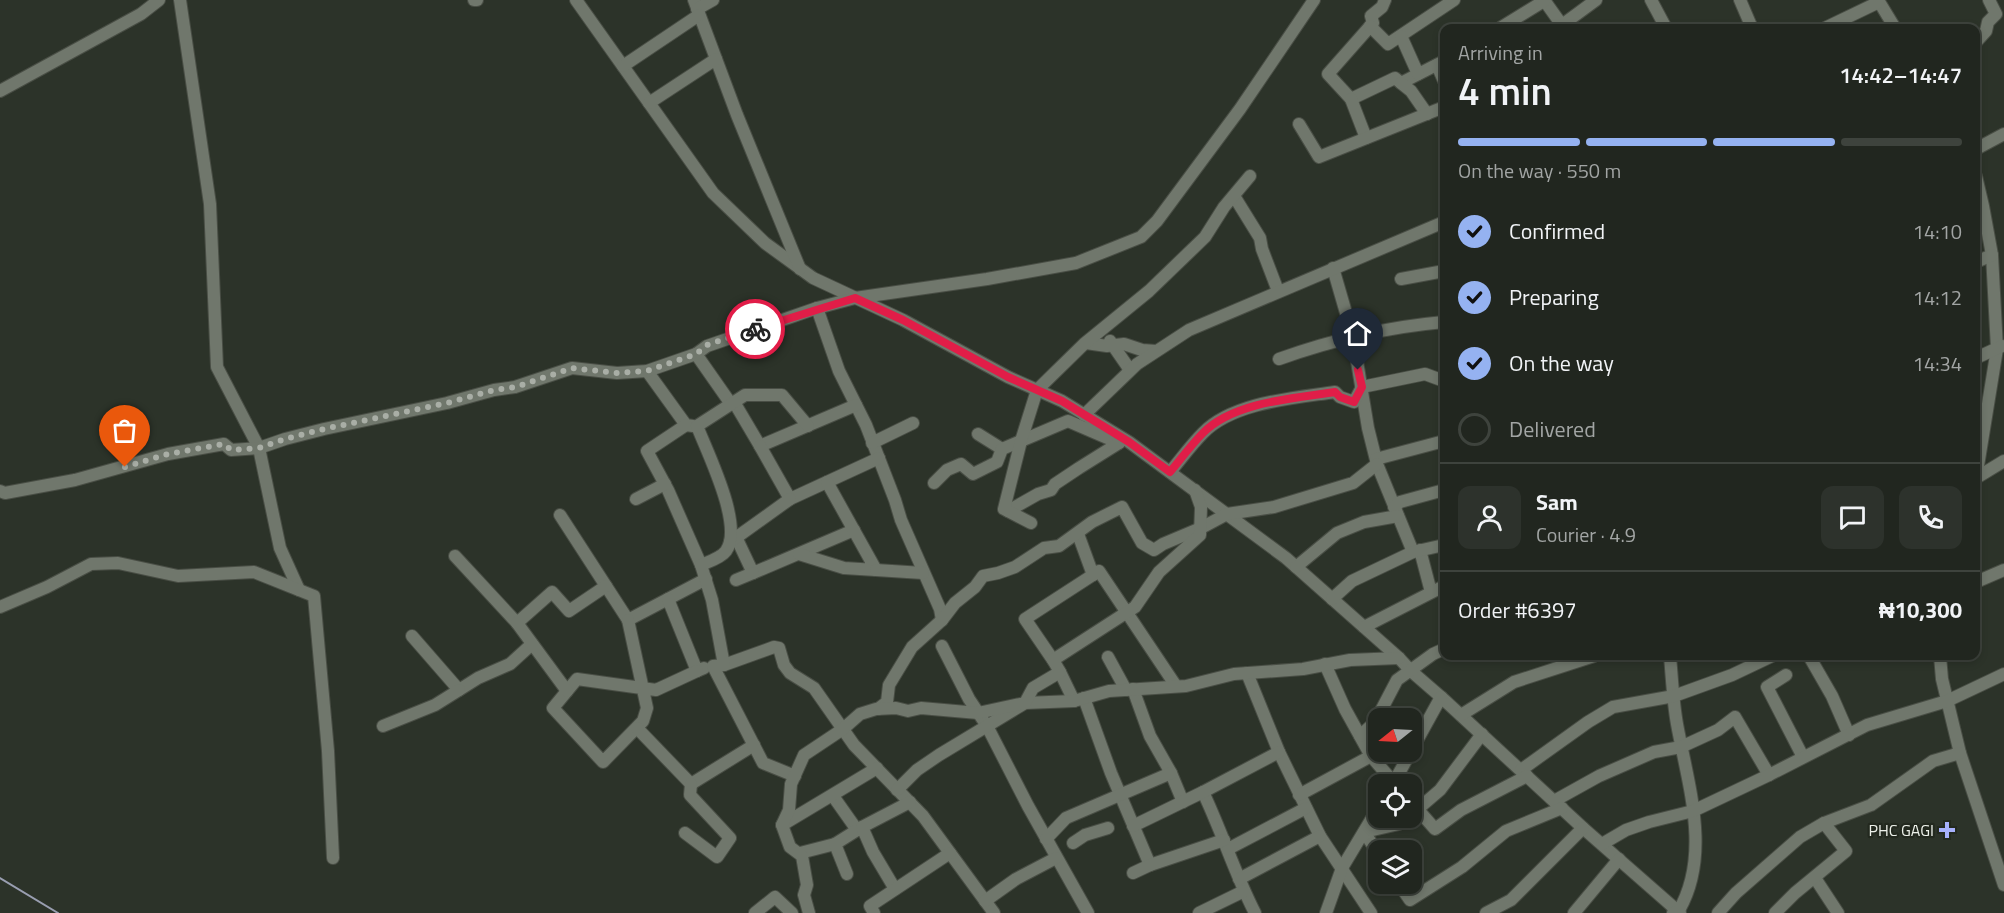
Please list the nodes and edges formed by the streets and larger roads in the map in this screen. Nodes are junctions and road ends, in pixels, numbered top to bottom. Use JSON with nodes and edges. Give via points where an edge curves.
{"nodes":[{"id":1,"x":159,"y":0,"type":"edge"},
{"id":2,"x":180,"y":0,"type":"edge"},
{"id":3,"x":564,"y":0,"type":"edge"},
{"id":4,"x":713,"y":0,"type":"edge"},
{"id":5,"x":1314,"y":0,"type":"edge"},
{"id":6,"x":1385,"y":0,"type":"edge"},
{"id":7,"x":1454,"y":0,"type":"edge"},
{"id":8,"x":1544,"y":0,"type":"edge"},
{"id":9,"x":1596,"y":0,"type":"edge"},
{"id":10,"x":1651,"y":0,"type":"edge"},
{"id":11,"x":1989,"y":0,"type":"edge"},
{"id":12,"x":1743,"y":1,"type":"edge"},
{"id":13,"x":1879,"y":1,"type":"edge"},
{"id":14,"x":577,"y":2,"type":"edge"},
{"id":15,"x":697,"y":8,"type":"edge"},
{"id":16,"x":1506,"y":24,"type":"edge"},
{"id":17,"x":1561,"y":24,"type":"edge"},
{"id":18,"x":1567,"y":24,"type":"edge"},
{"id":19,"x":1660,"y":24,"type":"edge"},
{"id":20,"x":1751,"y":24,"type":"edge"},
{"id":21,"x":1833,"y":24,"type":"edge"},
{"id":22,"x":1893,"y":24,"type":"edge"},
{"id":23,"x":1370,"y":26,"type":"junction"},
{"id":24,"x":1401,"y":36,"type":"junction"},
{"id":25,"x":1980,"y":38,"type":"edge"},
{"id":26,"x":716,"y":59,"type":"junction"},
{"id":27,"x":1440,"y":64,"type":"edge"},
{"id":28,"x":623,"y":66,"type":"junction"},
{"id":29,"x":1419,"y":74,"type":"junction"},
{"id":30,"x":1401,"y":83,"type":"junction"},
{"id":31,"x":0,"y":91,"type":"edge"},
{"id":32,"x":1351,"y":99,"type":"junction"},
{"id":33,"x":650,"y":103,"type":"junction"},
{"id":34,"x":1440,"y":112,"type":"edge"},
{"id":35,"x":1427,"y":114,"type":"junction"},
{"id":36,"x":1299,"y":124,"type":"dead end"},
{"id":37,"x":2004,"y":134,"type":"edge"},
{"id":38,"x":1366,"y":138,"type":"junction"},
{"id":39,"x":1980,"y":146,"type":"edge"},
{"id":40,"x":1250,"y":176,"type":"dead end"},
{"id":41,"x":1980,"y":193,"type":"edge"},
{"id":42,"x":1234,"y":196,"type":"junction"},
{"id":43,"x":1440,"y":224,"type":"edge"},
{"id":44,"x":1992,"y":255,"type":"junction"},
{"id":45,"x":1980,"y":260,"type":"edge"},
{"id":46,"x":800,"y":268,"type":"junction"},
{"id":47,"x":1333,"y":268,"type":"junction"},
{"id":48,"x":1440,"y":272,"type":"edge"},
{"id":49,"x":1401,"y":279,"type":"dead end"},
{"id":50,"x":1278,"y":291,"type":"junction"},
{"id":51,"x":855,"y":298,"type":"junction"},
{"id":52,"x":817,"y":308,"type":"junction"},
{"id":53,"x":1440,"y":322,"type":"edge"},
{"id":54,"x":1101,"y":330,"type":"junction"},
{"id":55,"x":1353,"y":337,"type":"junction"},
{"id":56,"x":1086,"y":343,"type":"junction"},
{"id":57,"x":1113,"y":345,"type":"junction"},
{"id":58,"x":2001,"y":347,"type":"edge"},
{"id":59,"x":1156,"y":351,"type":"junction"},
{"id":60,"x":696,"y":354,"type":"junction"},
{"id":61,"x":1980,"y":356,"type":"edge"},
{"id":62,"x":1279,"y":359,"type":"dead end"},
{"id":63,"x":1130,"y":370,"type":"junction"},
{"id":64,"x":647,"y":371,"type":"junction"},
{"id":65,"x":1440,"y":380,"type":"edge"},
{"id":66,"x":1362,"y":387,"type":"junction"},
{"id":67,"x":1037,"y":390,"type":"junction"},
{"id":68,"x":732,"y":403,"type":"junction"},
{"id":69,"x":856,"y":405,"type":"junction"},
{"id":70,"x":1084,"y":415,"type":"junction"},
{"id":71,"x":913,"y":423,"type":"dead end"},
{"id":72,"x":691,"y":426,"type":"junction"},
{"id":73,"x":808,"y":426,"type":"junction"},
{"id":74,"x":978,"y":434,"type":"dead end"},
{"id":75,"x":1021,"y":441,"type":"junction"},
{"id":76,"x":1440,"y":442,"type":"edge"},
{"id":77,"x":872,"y":443,"type":"junction"},
{"id":78,"x":1119,"y":443,"type":"junction"},
{"id":79,"x":760,"y":446,"type":"junction"},
{"id":80,"x":259,"y":448,"type":"junction"},
{"id":81,"x":1002,"y":449,"type":"junction"},
{"id":82,"x":1980,"y":457,"type":"edge"},
{"id":83,"x":879,"y":458,"type":"junction"},
{"id":84,"x":1376,"y":461,"type":"junction"},
{"id":85,"x":2004,"y":461,"type":"edge"},
{"id":86,"x":1165,"y":469,"type":"junction"},
{"id":87,"x":1980,"y":476,"type":"edge"},
{"id":88,"x":827,"y":482,"type":"junction"},
{"id":89,"x":934,"y":483,"type":"dead end"},
{"id":90,"x":665,"y":484,"type":"junction"},
{"id":91,"x":1195,"y":490,"type":"junction"},
{"id":92,"x":0,"y":491,"type":"edge"},
{"id":93,"x":1440,"y":491,"type":"edge"},
{"id":94,"x":636,"y":499,"type":"dead end"},
{"id":95,"x":790,"y":499,"type":"junction"},
{"id":96,"x":1008,"y":511,"type":"junction"},
{"id":97,"x":1396,"y":511,"type":"junction"},
{"id":98,"x":1227,"y":514,"type":"junction"},
{"id":99,"x":561,"y":515,"type":"dead end"},
{"id":100,"x":1031,"y":523,"type":"dead end"},
{"id":101,"x":1201,"y":528,"type":"junction"},
{"id":102,"x":854,"y":531,"type":"junction"},
{"id":103,"x":1078,"y":534,"type":"junction"},
{"id":104,"x":733,"y":539,"type":"junction"},
{"id":105,"x":1440,"y":546,"type":"edge"},
{"id":106,"x":1416,"y":551,"type":"junction"},
{"id":107,"x":799,"y":554,"type":"junction"},
{"id":108,"x":455,"y":556,"type":"dead end"},
{"id":109,"x":701,"y":565,"type":"junction"},
{"id":110,"x":1296,"y":567,"type":"junction"},
{"id":111,"x":876,"y":570,"type":"junction"},
{"id":112,"x":2004,"y":570,"type":"edge"},
{"id":113,"x":753,"y":573,"type":"junction"},
{"id":114,"x":923,"y":573,"type":"junction"},
{"id":115,"x":1093,"y":575,"type":"junction"},
{"id":116,"x":706,"y":579,"type":"junction"},
{"id":117,"x":736,"y":580,"type":"dead end"},
{"id":118,"x":1980,"y":580,"type":"edge"},
{"id":119,"x":606,"y":586,"type":"junction"},
{"id":120,"x":1440,"y":588,"type":"edge"},
{"id":121,"x":299,"y":590,"type":"junction"},
{"id":122,"x":1431,"y":592,"type":"junction"},
{"id":123,"x":668,"y":599,"type":"junction"},
{"id":124,"x":1332,"y":599,"type":"junction"},
{"id":125,"x":0,"y":607,"type":"edge"},
{"id":126,"x":1127,"y":612,"type":"junction"},
{"id":127,"x":628,"y":620,"type":"junction"},
{"id":128,"x":942,"y":620,"type":"junction"},
{"id":129,"x":517,"y":622,"type":"junction"},
{"id":130,"x":1364,"y":627,"type":"junction"},
{"id":131,"x":412,"y":636,"type":"dead end"},
{"id":132,"x":532,"y":644,"type":"junction"},
{"id":133,"x":942,"y":646,"type":"dead end"},
{"id":134,"x":1440,"y":651,"type":"edge"},
{"id":135,"x":1108,"y":657,"type":"dead end"},
{"id":136,"x":1399,"y":657,"type":"junction"},
{"id":137,"x":1053,"y":660,"type":"junction"},
{"id":138,"x":1582,"y":660,"type":"edge"},
{"id":139,"x":1670,"y":660,"type":"edge"},
{"id":140,"x":1764,"y":660,"type":"edge"},
{"id":141,"x":1811,"y":660,"type":"edge"},
{"id":142,"x":1940,"y":660,"type":"edge"},
{"id":143,"x":1325,"y":664,"type":"junction"},
{"id":144,"x":718,"y":666,"type":"junction"},
{"id":145,"x":697,"y":671,"type":"junction"},
{"id":146,"x":1411,"y":671,"type":"junction"},
{"id":147,"x":1060,"y":672,"type":"junction"},
{"id":148,"x":1247,"y":673,"type":"junction"},
{"id":149,"x":2004,"y":674,"type":"edge"},
{"id":150,"x":1786,"y":675,"type":"dead end"},
{"id":151,"x":1176,"y":686,"type":"junction"},
{"id":152,"x":643,"y":688,"type":"junction"},
{"id":153,"x":1129,"y":689,"type":"junction"},
{"id":154,"x":459,"y":690,"type":"junction"},
{"id":155,"x":567,"y":692,"type":"junction"},
{"id":156,"x":1674,"y":696,"type":"junction"},
{"id":157,"x":1441,"y":697,"type":"junction"},
{"id":158,"x":1079,"y":699,"type":"junction"},
{"id":159,"x":1947,"y":701,"type":"junction"},
{"id":160,"x":1025,"y":702,"type":"junction"},
{"id":161,"x":878,"y":709,"type":"junction"},
{"id":162,"x":978,"y":713,"type":"junction"},
{"id":163,"x":1461,"y":715,"type":"junction"},
{"id":164,"x":383,"y":726,"type":"dead end"},
{"id":165,"x":987,"y":726,"type":"junction"},
{"id":166,"x":637,"y":728,"type":"junction"},
{"id":167,"x":843,"y":729,"type":"junction"},
{"id":168,"x":1482,"y":734,"type":"junction"},
{"id":169,"x":1849,"y":735,"type":"junction"},
{"id":170,"x":1360,"y":736,"type":"junction"},
{"id":171,"x":754,"y":745,"type":"junction"},
{"id":172,"x":1681,"y":747,"type":"junction"},
{"id":173,"x":1368,"y":751,"type":"edge"},
{"id":174,"x":1279,"y":752,"type":"junction"},
{"id":175,"x":1960,"y":753,"type":"junction"},
{"id":176,"x":1368,"y":758,"type":"edge"},
{"id":177,"x":1803,"y":758,"type":"junction"},
{"id":178,"x":1376,"y":762,"type":"edge"},
{"id":179,"x":877,"y":768,"type":"junction"},
{"id":180,"x":1171,"y":773,"type":"junction"},
{"id":181,"x":1524,"y":773,"type":"junction"},
{"id":182,"x":1386,"y":774,"type":"edge"},
{"id":183,"x":1399,"y":774,"type":"edge"},
{"id":184,"x":1769,"y":775,"type":"junction"},
{"id":185,"x":795,"y":776,"type":"junction"},
{"id":186,"x":691,"y":784,"type":"junction"},
{"id":187,"x":897,"y":790,"type":"junction"},
{"id":188,"x":1203,"y":792,"type":"junction"},
{"id":189,"x":1120,"y":794,"type":"junction"},
{"id":190,"x":1299,"y":795,"type":"junction"},
{"id":191,"x":833,"y":796,"type":"junction"},
{"id":192,"x":910,"y":802,"type":"junction"},
{"id":193,"x":1183,"y":802,"type":"junction"},
{"id":194,"x":1422,"y":802,"type":"edge"},
{"id":195,"x":1558,"y":805,"type":"junction"},
{"id":196,"x":1306,"y":808,"type":"junction"},
{"id":197,"x":1693,"y":811,"type":"junction"},
{"id":198,"x":1422,"y":817,"type":"edge"},
{"id":199,"x":1824,"y":823,"type":"junction"},
{"id":200,"x":782,"y":825,"type":"junction"},
{"id":201,"x":1368,"y":825,"type":"edge"},
{"id":202,"x":1134,"y":826,"type":"junction"},
{"id":203,"x":1108,"y":828,"type":"dead end"},
{"id":204,"x":1382,"y":828,"type":"edge"},
{"id":205,"x":1582,"y":828,"type":"junction"},
{"id":206,"x":860,"y":829,"type":"junction"},
{"id":207,"x":1364,"y":832,"type":"junction"},
{"id":208,"x":685,"y":833,"type":"dead end"},
{"id":209,"x":1320,"y":836,"type":"junction"},
{"id":210,"x":1046,"y":839,"type":"junction"},
{"id":211,"x":1369,"y":840,"type":"edge"},
{"id":212,"x":1073,"y":843,"type":"dead end"},
{"id":213,"x":835,"y":844,"type":"junction"},
{"id":214,"x":1226,"y":844,"type":"junction"},
{"id":215,"x":1602,"y":844,"type":"junction"},
{"id":216,"x":800,"y":853,"type":"junction"},
{"id":217,"x":950,"y":853,"type":"junction"},
{"id":218,"x":333,"y":858,"type":"dead end"},
{"id":219,"x":1056,"y":858,"type":"junction"},
{"id":220,"x":1619,"y":859,"type":"junction"},
{"id":221,"x":1150,"y":865,"type":"junction"},
{"id":222,"x":1342,"y":868,"type":"junction"},
{"id":223,"x":1133,"y":873,"type":"dead end"},
{"id":224,"x":847,"y":874,"type":"dead end"},
{"id":225,"x":1815,"y":878,"type":"junction"},
{"id":226,"x":1241,"y":885,"type":"junction"},
{"id":227,"x":2004,"y":885,"type":"edge"},
{"id":228,"x":895,"y":888,"type":"junction"},
{"id":229,"x":1422,"y":892,"type":"edge"},
{"id":230,"x":1406,"y":894,"type":"edge"},
{"id":231,"x":1419,"y":894,"type":"edge"},
{"id":232,"x":985,"y":900,"type":"junction"},
{"id":233,"x":755,"y":913,"type":"edge"},
{"id":234,"x":792,"y":913,"type":"edge"},
{"id":235,"x":809,"y":913,"type":"edge"},
{"id":236,"x":874,"y":913,"type":"edge"},
{"id":237,"x":994,"y":913,"type":"edge"},
{"id":238,"x":1088,"y":913,"type":"edge"},
{"id":239,"x":1199,"y":913,"type":"edge"},
{"id":240,"x":1255,"y":913,"type":"edge"},
{"id":241,"x":1326,"y":913,"type":"edge"},
{"id":242,"x":1371,"y":913,"type":"edge"},
{"id":243,"x":1486,"y":913,"type":"edge"},
{"id":244,"x":1574,"y":913,"type":"edge"},
{"id":245,"x":1677,"y":913,"type":"edge"},
{"id":246,"x":1718,"y":913,"type":"edge"},
{"id":247,"x":1775,"y":913,"type":"edge"},
{"id":248,"x":1838,"y":913,"type":"edge"}],
"edges":[{"from":1,"to":31,"type":"street","via":[[141,14]]},
{"from":2,"to":80,"type":"street","via":[[210,204],[218,367]]},
{"from":3,"to":14,"type":"street"},
{"from":4,"to":15,"type":"street"},
{"from":5,"to":51,"type":"street","via":[[1240,109],[1142,237],[1076,263]]},
{"from":6,"to":23,"type":"street","via":[[1371,16]]},
{"from":7,"to":24,"type":"street"},
{"from":8,"to":16,"type":"street"},
{"from":8,"to":17,"type":"street"},
{"from":9,"to":18,"type":"street"},
{"from":10,"to":19,"type":"street"},
{"from":11,"to":25,"type":"street","via":[[1995,14]]},
{"from":12,"to":20,"type":"street"},
{"from":13,"to":21,"type":"street"},
{"from":13,"to":22,"type":"street"},
{"from":14,"to":28,"type":"street"},
{"from":15,"to":26,"type":"street"},
{"from":15,"to":28,"type":"street"},
{"from":23,"to":24,"type":"street","via":[[1388,44]]},
{"from":23,"to":32,"type":"street","via":[[1328,74]]},
{"from":24,"to":29,"type":"street"},
{"from":26,"to":33,"type":"street"},
{"from":26,"to":46,"type":"street"},
{"from":27,"to":29,"type":"street"},
{"from":28,"to":33,"type":"street"},
{"from":29,"to":30,"type":"street"},
{"from":30,"to":32,"type":"street","via":[[1395,78]]},
{"from":30,"to":35,"type":"street"},
{"from":32,"to":38,"type":"street"},
{"from":33,"to":46,"type":"street","via":[[713,193],[765,243]]},
{"from":34,"to":35,"type":"street"},
{"from":35,"to":38,"type":"street"},
{"from":36,"to":38,"type":"street","via":[[1319,157]]},
{"from":37,"to":39,"type":"street"},
{"from":40,"to":42,"type":"street"},
{"from":41,"to":44,"type":"street"},
{"from":42,"to":50,"type":"street","via":[[1260,238]]},
{"from":42,"to":54,"type":"street","via":[[1205,237]]},
{"from":43,"to":47,"type":"street"},
{"from":44,"to":45,"type":"street"},
{"from":44,"to":58,"type":"street"},
{"from":46,"to":51,"type":"street"},
{"from":47,"to":50,"type":"street"},
{"from":47,"to":55,"type":"street"},
{"from":48,"to":49,"type":"street"},
{"from":50,"to":59,"type":"street","via":[[1189,330]]},
{"from":51,"to":52,"type":"street"},
{"from":51,"to":67,"type":"street"},
{"from":52,"to":60,"type":"street","via":[[707,345]]},
{"from":52,"to":69,"type":"street","via":[[839,371]]},
{"from":53,"to":55,"type":"street"},
{"from":54,"to":56,"type":"street"},
{"from":54,"to":57,"type":"street"},
{"from":55,"to":62,"type":"street"},
{"from":55,"to":66,"type":"street"},
{"from":56,"to":57,"type":"street"},
{"from":56,"to":67,"type":"street"},
{"from":57,"to":59,"type":"street"},
{"from":57,"to":63,"type":"street"},
{"from":58,"to":61,"type":"street"},
{"from":58,"to":82,"type":"street"},
{"from":59,"to":63,"type":"street"},
{"from":60,"to":64,"type":"street"},
{"from":60,"to":68,"type":"street"},
{"from":63,"to":70,"type":"street"},
{"from":64,"to":72,"type":"street"},
{"from":64,"to":80,"type":"street","via":[[617,373],[572,368],[516,387],[324,429]]},
{"from":65,"to":66,"type":"street","via":[[1425,374]]},
{"from":66,"to":84,"type":"street"},
{"from":66,"to":86,"type":"street","via":[[1354,402],[1335,392],[1234,412],[1204,431]]},
{"from":67,"to":70,"type":"street"},
{"from":67,"to":75,"type":"street"},
{"from":68,"to":72,"type":"street"},
{"from":68,"to":73,"type":"street","via":[[745,395],[782,395]]},
{"from":68,"to":79,"type":"street"},
{"from":69,"to":73,"type":"street"},
{"from":69,"to":77,"type":"street"},
{"from":70,"to":86,"type":"street"},
{"from":71,"to":77,"type":"street"},
{"from":72,"to":90,"type":"street","via":[[646,451]]},
{"from":72,"to":104,"type":"street","via":[[728,506]]},
{"from":73,"to":79,"type":"street"},
{"from":74,"to":81,"type":"street"},
{"from":75,"to":78,"type":"street","via":[[1068,422]]},
{"from":75,"to":81,"type":"street"},
{"from":75,"to":96,"type":"street","via":[[1004,509]]},
{"from":76,"to":84,"type":"street"},
{"from":77,"to":83,"type":"street"},
{"from":78,"to":86,"type":"street"},
{"from":78,"to":96,"type":"street","via":[[1050,490]]},
{"from":79,"to":95,"type":"street"},
{"from":80,"to":92,"type":"street","via":[[231,450],[224,444],[168,454],[75,480]]},
{"from":80,"to":121,"type":"street","via":[[280,548]]},
{"from":81,"to":89,"type":"street","via":[[997,462],[973,474],[961,465],[947,470]]},
{"from":83,"to":88,"type":"street"},
{"from":83,"to":114,"type":"street"},
{"from":84,"to":97,"type":"street"},
{"from":84,"to":98,"type":"street","via":[[1353,483],[1274,507]]},
{"from":85,"to":87,"type":"street"},
{"from":86,"to":91,"type":"street"},
{"from":88,"to":95,"type":"street"},
{"from":88,"to":102,"type":"street"},
{"from":90,"to":94,"type":"street"},
{"from":90,"to":109,"type":"street"},
{"from":91,"to":98,"type":"street"},
{"from":91,"to":101,"type":"street","via":[[1201,507]]},
{"from":93,"to":97,"type":"street","via":[[1400,502]]},
{"from":95,"to":104,"type":"street"},
{"from":96,"to":100,"type":"street"},
{"from":97,"to":106,"type":"street"},
{"from":97,"to":110,"type":"street","via":[[1337,533]]},
{"from":98,"to":101,"type":"street"},
{"from":98,"to":110,"type":"street"},
{"from":99,"to":119,"type":"street"},
{"from":101,"to":103,"type":"street","via":[[1154,550],[1142,543],[1122,507]]},
{"from":101,"to":126,"type":"street","via":[[1200,536],[1159,572],[1136,607]]},
{"from":102,"to":107,"type":"street"},
{"from":102,"to":111,"type":"street"},
{"from":103,"to":115,"type":"street"},
{"from":103,"to":128,"type":"street","via":[[1059,546],[1044,548],[1015,567],[983,576]]},
{"from":104,"to":109,"type":"street","via":[[725,553]]},
{"from":104,"to":113,"type":"street"},
{"from":105,"to":106,"type":"street"},
{"from":106,"to":122,"type":"street"},
{"from":106,"to":124,"type":"street","via":[[1352,581]]},
{"from":107,"to":111,"type":"street","via":[[844,568]]},
{"from":107,"to":113,"type":"street"},
{"from":108,"to":129,"type":"street"},
{"from":109,"to":116,"type":"street"},
{"from":110,"to":124,"type":"street"},
{"from":111,"to":114,"type":"street"},
{"from":112,"to":118,"type":"street"},
{"from":113,"to":117,"type":"street"},
{"from":114,"to":128,"type":"street"},
{"from":115,"to":126,"type":"street","via":[[1099,571]]},
{"from":115,"to":137,"type":"street","via":[[1025,619]]},
{"from":116,"to":123,"type":"street"},
{"from":116,"to":144,"type":"street"},
{"from":119,"to":127,"type":"street"},
{"from":119,"to":129,"type":"street","via":[[569,611],[552,592]]},
{"from":120,"to":122,"type":"street"},
{"from":121,"to":125,"type":"street","via":[[254,572],[178,576],[118,563],[91,564]]},
{"from":121,"to":218,"type":"street","via":[[314,596]]},
{"from":122,"to":130,"type":"street"},
{"from":123,"to":127,"type":"street"},
{"from":123,"to":145,"type":"street"},
{"from":124,"to":130,"type":"street"},
{"from":126,"to":137,"type":"street"},
{"from":126,"to":151,"type":"street"},
{"from":127,"to":152,"type":"street"},
{"from":128,"to":161,"type":"street","via":[[912,647],[889,685],[887,702]]},
{"from":129,"to":132,"type":"street"},
{"from":130,"to":136,"type":"street"},
{"from":131,"to":154,"type":"street"},
{"from":132,"to":154,"type":"street","via":[[510,664]]},
{"from":132,"to":155,"type":"street"},
{"from":133,"to":162,"type":"street"},
{"from":134,"to":146,"type":"street"},
{"from":135,"to":153,"type":"street"},
{"from":136,"to":143,"type":"street"},
{"from":136,"to":146,"type":"street"},
{"from":137,"to":147,"type":"street"},
{"from":138,"to":163,"type":"street","via":[[1514,682]]},
{"from":139,"to":156,"type":"street"},
{"from":140,"to":156,"type":"street"},
{"from":141,"to":169,"type":"street"},
{"from":142,"to":159,"type":"street"},
{"from":143,"to":148,"type":"street"},
{"from":143,"to":170,"type":"street"},
{"from":144,"to":145,"type":"street"},
{"from":144,"to":167,"type":"street","via":[[779,648],[790,673],[814,688]]},
{"from":144,"to":171,"type":"street"},
{"from":145,"to":152,"type":"street","via":[[656,690]]},
{"from":146,"to":157,"type":"street"},
{"from":146,"to":170,"type":"street","via":[[1397,680],[1375,722]]},
{"from":147,"to":158,"type":"street"},
{"from":147,"to":160,"type":"street","via":[[1033,688]]},
{"from":148,"to":151,"type":"street"},
{"from":148,"to":174,"type":"street"},
{"from":149,"to":159,"type":"street"},
{"from":150,"to":177,"type":"street","via":[[1767,687]]},
{"from":151,"to":153,"type":"street"},
{"from":152,"to":155,"type":"street","via":[[577,679]]},
{"from":152,"to":166,"type":"street","via":[[647,708]]},
{"from":153,"to":158,"type":"street"},
{"from":153,"to":180,"type":"street"},
{"from":154,"to":164,"type":"street","via":[[435,705]]},
{"from":155,"to":166,"type":"street","via":[[553,708],[603,762]]},
{"from":156,"to":172,"type":"street"},
{"from":156,"to":181,"type":"street","via":[[1614,707],[1588,722]]},
{"from":157,"to":163,"type":"street"},
{"from":157,"to":183,"type":"street"},
{"from":158,"to":160,"type":"street"},
{"from":158,"to":189,"type":"street"},
{"from":159,"to":169,"type":"street","via":[[1867,725]]},
{"from":159,"to":175,"type":"street"},
{"from":160,"to":162,"type":"street"},
{"from":160,"to":165,"type":"street"},
{"from":161,"to":162,"type":"street"},
{"from":161,"to":167,"type":"street","via":[[860,714]]},
{"from":162,"to":165,"type":"street"},
{"from":163,"to":168,"type":"street"},
{"from":165,"to":187,"type":"street","via":[[917,770]]},
{"from":165,"to":210,"type":"street"},
{"from":166,"to":186,"type":"street"},
{"from":167,"to":179,"type":"street"},
{"from":167,"to":185,"type":"street","via":[[804,755]]},
{"from":168,"to":181,"type":"street"},
{"from":168,"to":194,"type":"street","via":[[1440,790]]},
{"from":169,"to":177,"type":"street"},
{"from":170,"to":173,"type":"street"},
{"from":171,"to":185,"type":"street","via":[[763,763]]},
{"from":171,"to":186,"type":"street"},
{"from":172,"to":184,"type":"street","via":[[1718,730],[1735,717]]},
{"from":172,"to":195,"type":"street","via":[[1654,752],[1610,771]]},
{"from":172,"to":197,"type":"street"},
{"from":174,"to":188,"type":"street"},
{"from":174,"to":190,"type":"street"},
{"from":175,"to":199,"type":"street","via":[[1933,761],[1871,805]]},
{"from":175,"to":227,"type":"street"},
{"from":176,"to":190,"type":"street"},
{"from":177,"to":184,"type":"street"},
{"from":178,"to":182,"type":"street"},
{"from":179,"to":187,"type":"street"},
{"from":179,"to":191,"type":"street"},
{"from":180,"to":189,"type":"street"},
{"from":180,"to":193,"type":"street"},
{"from":181,"to":195,"type":"street"},
{"from":181,"to":198,"type":"street","via":[[1435,829]]},
{"from":184,"to":197,"type":"street"},
{"from":185,"to":200,"type":"street"},
{"from":186,"to":208,"type":"street","via":[[690,795],[730,838],[717,857]]},
{"from":187,"to":192,"type":"street"},
{"from":188,"to":193,"type":"street"},
{"from":188,"to":214,"type":"street"},
{"from":189,"to":202,"type":"street"},
{"from":189,"to":210,"type":"street","via":[[1066,818]]},
{"from":190,"to":196,"type":"street"},
{"from":191,"to":200,"type":"street"},
{"from":191,"to":206,"type":"street"},
{"from":192,"to":206,"type":"street"},
{"from":192,"to":217,"type":"street"},
{"from":193,"to":202,"type":"street"},
{"from":195,"to":205,"type":"street"},
{"from":195,"to":229,"type":"street","via":[[1506,831],[1462,867]]},
{"from":196,"to":209,"type":"street"},
{"from":196,"to":214,"type":"street"},
{"from":197,"to":215,"type":"street","via":[[1626,830]]},
{"from":197,"to":245,"type":"street","via":[[1694,866],[1688,895]]},
{"from":199,"to":225,"type":"street","via":[[1846,850]]},
{"from":199,"to":246,"type":"street","via":[[1800,837]]},
{"from":200,"to":216,"type":"street","via":[[790,846]]},
{"from":201,"to":207,"type":"street"},
{"from":202,"to":221,"type":"street"},
{"from":203,"to":212,"type":"street"},
{"from":204,"to":207,"type":"street"},
{"from":205,"to":215,"type":"street"},
{"from":205,"to":243,"type":"street","via":[[1511,900]]},
{"from":206,"to":213,"type":"street"},
{"from":206,"to":228,"type":"street"},
{"from":207,"to":211,"type":"street"},
{"from":207,"to":222,"type":"street"},
{"from":209,"to":222,"type":"street"},
{"from":209,"to":226,"type":"street"},
{"from":210,"to":219,"type":"street"},
{"from":213,"to":216,"type":"street"},
{"from":213,"to":224,"type":"street"},
{"from":214,"to":221,"type":"street"},
{"from":214,"to":226,"type":"street"},
{"from":215,"to":220,"type":"street"},
{"from":216,"to":235,"type":"street"},
{"from":217,"to":228,"type":"street"},
{"from":217,"to":232,"type":"street"},
{"from":219,"to":232,"type":"street"},
{"from":219,"to":238,"type":"street"},
{"from":220,"to":244,"type":"street"},
{"from":220,"to":245,"type":"street"},
{"from":221,"to":223,"type":"street"},
{"from":222,"to":241,"type":"street"},
{"from":222,"to":242,"type":"street"},
{"from":225,"to":247,"type":"street"},
{"from":225,"to":248,"type":"street"},
{"from":226,"to":239,"type":"street"},
{"from":226,"to":240,"type":"street"},
{"from":228,"to":236,"type":"street","via":[[870,906]]},
{"from":230,"to":231,"type":"street","via":[[1410,900]]},
{"from":232,"to":237,"type":"street"},
{"from":233,"to":234,"type":"street","via":[[775,897]]}]}
